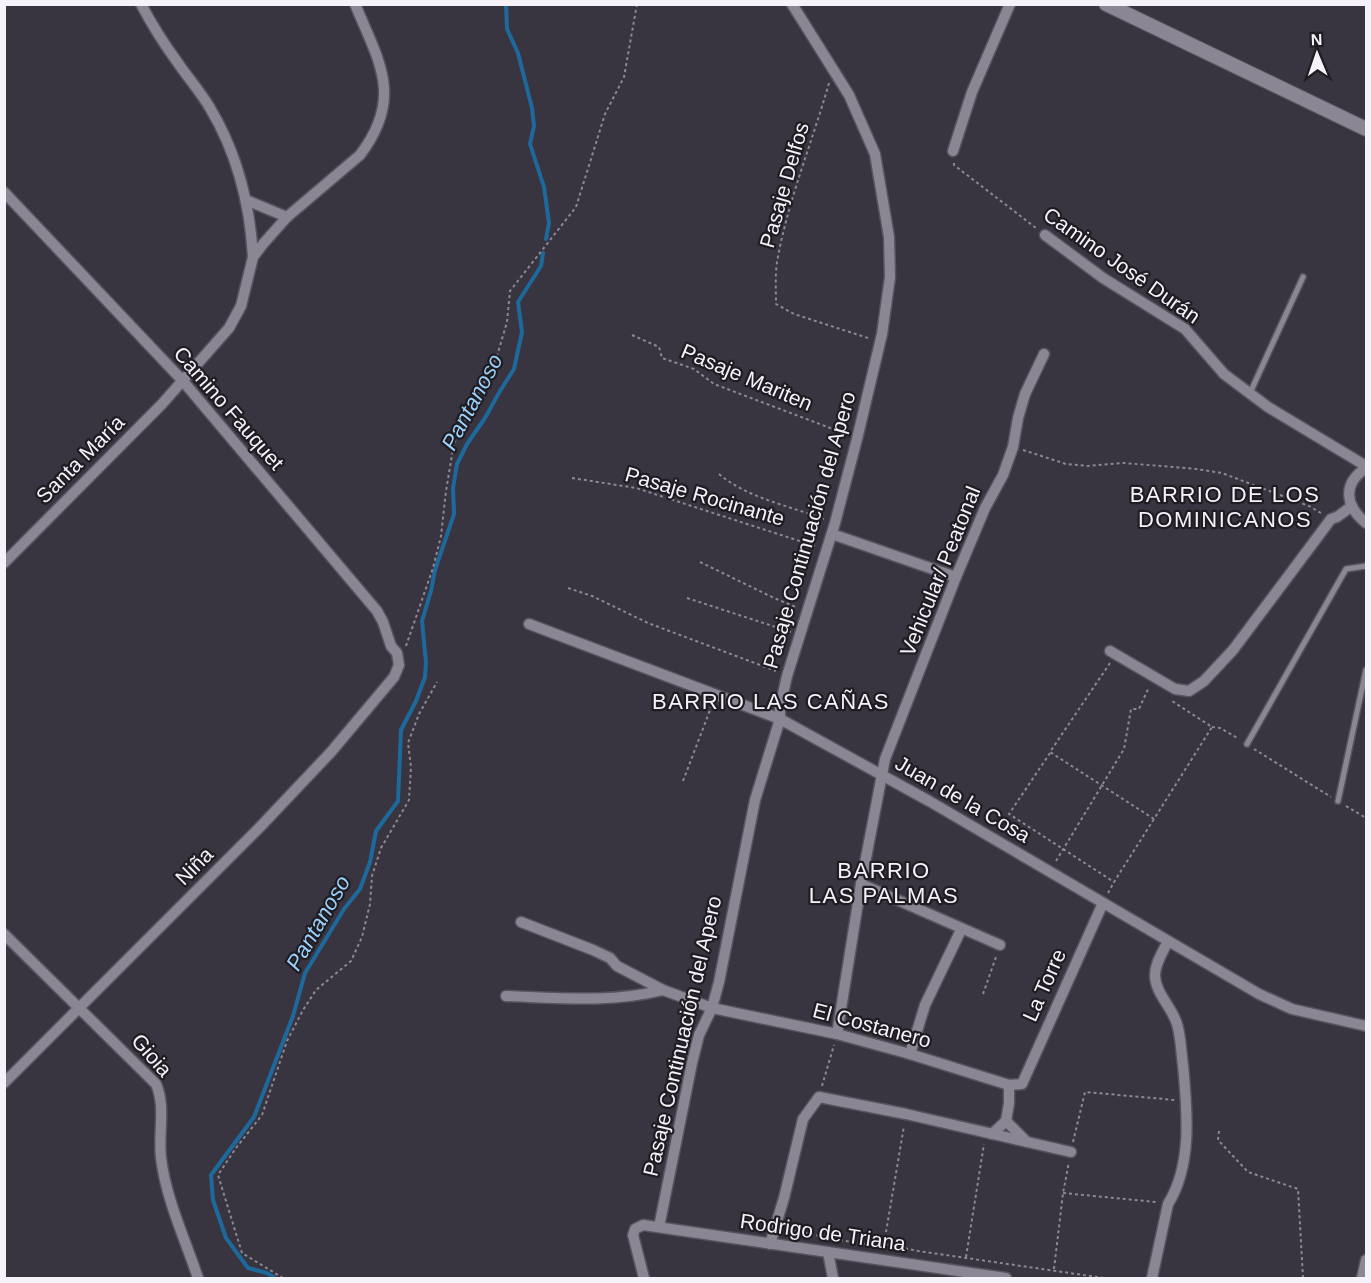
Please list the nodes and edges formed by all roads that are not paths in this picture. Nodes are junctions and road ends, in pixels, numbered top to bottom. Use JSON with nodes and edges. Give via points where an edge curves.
{"nodes":[{"id":1,"x":141,"y":4,"type":"edge"},
{"id":2,"x":355,"y":4,"type":"edge"},
{"id":3,"x":792,"y":4,"type":"edge"},
{"id":4,"x":1010,"y":4,"type":"edge"},
{"id":5,"x":1106,"y":4,"type":"edge"},
{"id":6,"x":1366,"y":129,"type":"edge"},
{"id":7,"x":953,"y":151,"type":"road end"},
{"id":8,"x":4,"y":192,"type":"edge"},
{"id":9,"x":246,"y":200,"type":"junction"},
{"id":10,"x":287,"y":217,"type":"junction"},
{"id":11,"x":1045,"y":235,"type":"road end"},
{"id":12,"x":254,"y":257,"type":"junction"},
{"id":13,"x":1302,"y":277,"type":"dead end"},
{"id":14,"x":1044,"y":354,"type":"dead end"},
{"id":15,"x":182,"y":380,"type":"junction"},
{"id":16,"x":1250,"y":393,"type":"junction"},
{"id":17,"x":1366,"y":467,"type":"edge"},
{"id":18,"x":1352,"y":506,"type":"junction"},
{"id":19,"x":1366,"y":523,"type":"edge"},
{"id":20,"x":832,"y":534,"type":"junction"},
{"id":21,"x":4,"y":563,"type":"edge"},
{"id":22,"x":1366,"y":566,"type":"edge"},
{"id":23,"x":956,"y":577,"type":"junction"},
{"id":24,"x":530,"y":624,"type":"dead end"},
{"id":25,"x":1110,"y":656,"type":"road end"},
{"id":26,"x":399,"y":665,"type":"joint"},
{"id":27,"x":1366,"y":670,"type":"edge"},
{"id":28,"x":780,"y":719,"type":"junction"},
{"id":29,"x":1247,"y":744,"type":"road end"},
{"id":30,"x":881,"y":775,"type":"junction"},
{"id":31,"x":1338,"y":801,"type":"road end"},
{"id":32,"x":861,"y":884,"type":"junction"},
{"id":33,"x":1103,"y":903,"type":"junction"},
{"id":34,"x":521,"y":922,"type":"dead end"},
{"id":35,"x":961,"y":930,"type":"junction"},
{"id":36,"x":4,"y":933,"type":"edge"},
{"id":37,"x":1168,"y":941,"type":"junction"},
{"id":38,"x":1000,"y":945,"type":"road end"},
{"id":39,"x":663,"y":990,"type":"junction"},
{"id":40,"x":506,"y":996,"type":"dead end"},
{"id":41,"x":80,"y":1008,"type":"junction"},
{"id":42,"x":712,"y":1008,"type":"junction"},
{"id":43,"x":1366,"y":1026,"type":"edge"},
{"id":44,"x":837,"y":1034,"type":"junction"},
{"id":45,"x":910,"y":1054,"type":"junction"},
{"id":46,"x":4,"y":1083,"type":"edge"},
{"id":47,"x":1022,"y":1084,"type":"joint"},
{"id":48,"x":1009,"y":1085,"type":"junction"},
{"id":49,"x":1006,"y":1121,"type":"junction"},
{"id":50,"x":989,"y":1133,"type":"junction"},
{"id":51,"x":1028,"y":1142,"type":"junction"},
{"id":52,"x":1071,"y":1152,"type":"road end"},
{"id":53,"x":659,"y":1227,"type":"junction"},
{"id":54,"x":770,"y":1244,"type":"junction"},
{"id":55,"x":828,"y":1252,"type":"junction"},
{"id":56,"x":1366,"y":1260,"type":"edge"},
{"id":57,"x":198,"y":1278,"type":"edge"},
{"id":58,"x":644,"y":1278,"type":"edge"},
{"id":59,"x":833,"y":1278,"type":"edge"},
{"id":60,"x":1006,"y":1278,"type":"edge"},
{"id":61,"x":1152,"y":1278,"type":"edge"},
{"id":62,"x":1362,"y":1278,"type":"edge"}],
"edges":[{"from":1,"to":9,"type":"street","via":[[214,115],[236,163]]},
{"from":2,"to":10,"type":"street","via":[[383,73],[379,126],[360,155]]},
{"from":3,"to":20,"type":"street","name":"Pasaje Continuación del Apero","via":[[853,102],[874,154],[889,237],[890,277],[882,334]]},
{"from":4,"to":7,"type":"street","via":[[972,92]]},
{"from":5,"to":6,"type":"street"},
{"from":8,"to":15,"type":"street","name":"Camino Fauquet"},
{"from":9,"to":10,"type":"street"},
{"from":9,"to":12,"type":"street"},
{"from":10,"to":12,"type":"street"},
{"from":11,"to":16,"type":"street","name":"Camino José Durán","via":[[1103,278],[1185,329],[1224,374]]},
{"from":12,"to":15,"type":"street","name":"Santa María","via":[[241,306],[230,328]]},
{"from":13,"to":16,"type":"lane"},
{"from":14,"to":23,"type":"street","name":"Vehicular/ Peatonal","via":[[1025,394],[1003,475]]},
{"from":15,"to":21,"type":"street","name":"Santa María"},
{"from":15,"to":26,"type":"street","name":"Camino Fauquet","via":[[377,610]]},
{"from":16,"to":17,"type":"street","name":"Camino José Durán"},
{"from":17,"to":18,"type":"street","name":"Camino José Durán","via":[[1351,484]]},
{"from":18,"to":19,"type":"street"},
{"from":18,"to":25,"type":"street","via":[[1331,519],[1233,650],[1189,692],[1175,689]]},
{"from":20,"to":23,"type":"street"},
{"from":20,"to":28,"type":"street","name":"Pasaje Continuación del Apero","via":[[787,675]]},
{"from":22,"to":29,"type":"lane","via":[[1346,569]]},
{"from":23,"to":30,"type":"street","name":"Vehicular/ Peatonal"},
{"from":24,"to":28,"type":"street","name":"Juan de la Cosa"},
{"from":26,"to":41,"type":"street","name":"Niña","via":[[394,677],[332,752]]},
{"from":27,"to":31,"type":"lane"},
{"from":28,"to":30,"type":"street","name":"Juan de la Cosa"},
{"from":28,"to":42,"type":"street","name":"Pasaje Continuación del Apero","via":[[755,800]]},
{"from":30,"to":32,"type":"street","name":"Vehicular/ Peatonal"},
{"from":30,"to":33,"type":"street","name":"Juan de la Cosa"},
{"from":32,"to":35,"type":"street"},
{"from":32,"to":44,"type":"street","name":"Vehicular/ Peatonal"},
{"from":33,"to":37,"type":"street","name":"Juan de la Cosa"},
{"from":33,"to":47,"type":"street","name":"La Torre"},
{"from":34,"to":39,"type":"street","via":[[610,958],[617,966]]},
{"from":35,"to":38,"type":"street"},
{"from":35,"to":45,"type":"street","via":[[925,1005]]},
{"from":36,"to":41,"type":"street","name":"Gioia"},
{"from":37,"to":43,"type":"street","name":"Juan de la Cosa","via":[[1292,1009]]},
{"from":37,"to":61,"type":"street","via":[[1157,963],[1156,981],[1177,1024],[1186,1101],[1185,1148]]},
{"from":39,"to":40,"type":"street","via":[[641,996],[594,999]]},
{"from":39,"to":42,"type":"street"},
{"from":41,"to":46,"type":"street","name":"Niña"},
{"from":41,"to":57,"type":"street","name":"Gioia","via":[[156,1084],[161,1106],[163,1171]]},
{"from":42,"to":44,"type":"street","name":"El Costanero"},
{"from":42,"to":53,"type":"street","name":"Pasaje Continuación del Apero","via":[[692,1063]]},
{"from":44,"to":45,"type":"street","name":"El Costanero"},
{"from":45,"to":48,"type":"street","name":"El Costanero"},
{"from":47,"to":48,"type":"street","name":"El Costanero"},
{"from":48,"to":49,"type":"street"},
{"from":49,"to":50,"type":"street"},
{"from":49,"to":51,"type":"street"},
{"from":50,"to":51,"type":"street"},
{"from":50,"to":54,"type":"street","via":[[819,1097],[802,1119]]},
{"from":51,"to":52,"type":"street"},
{"from":53,"to":54,"type":"street","name":"Rodrigo de Triana"},
{"from":53,"to":58,"type":"street","name":"Rodrigo de Triana","via":[[643,1225],[633,1235]]},
{"from":54,"to":55,"type":"street","name":"Rodrigo de Triana"},
{"from":55,"to":59,"type":"street"},
{"from":55,"to":60,"type":"street","name":"Rodrigo de Triana"},
{"from":56,"to":62,"type":"street"}]}
